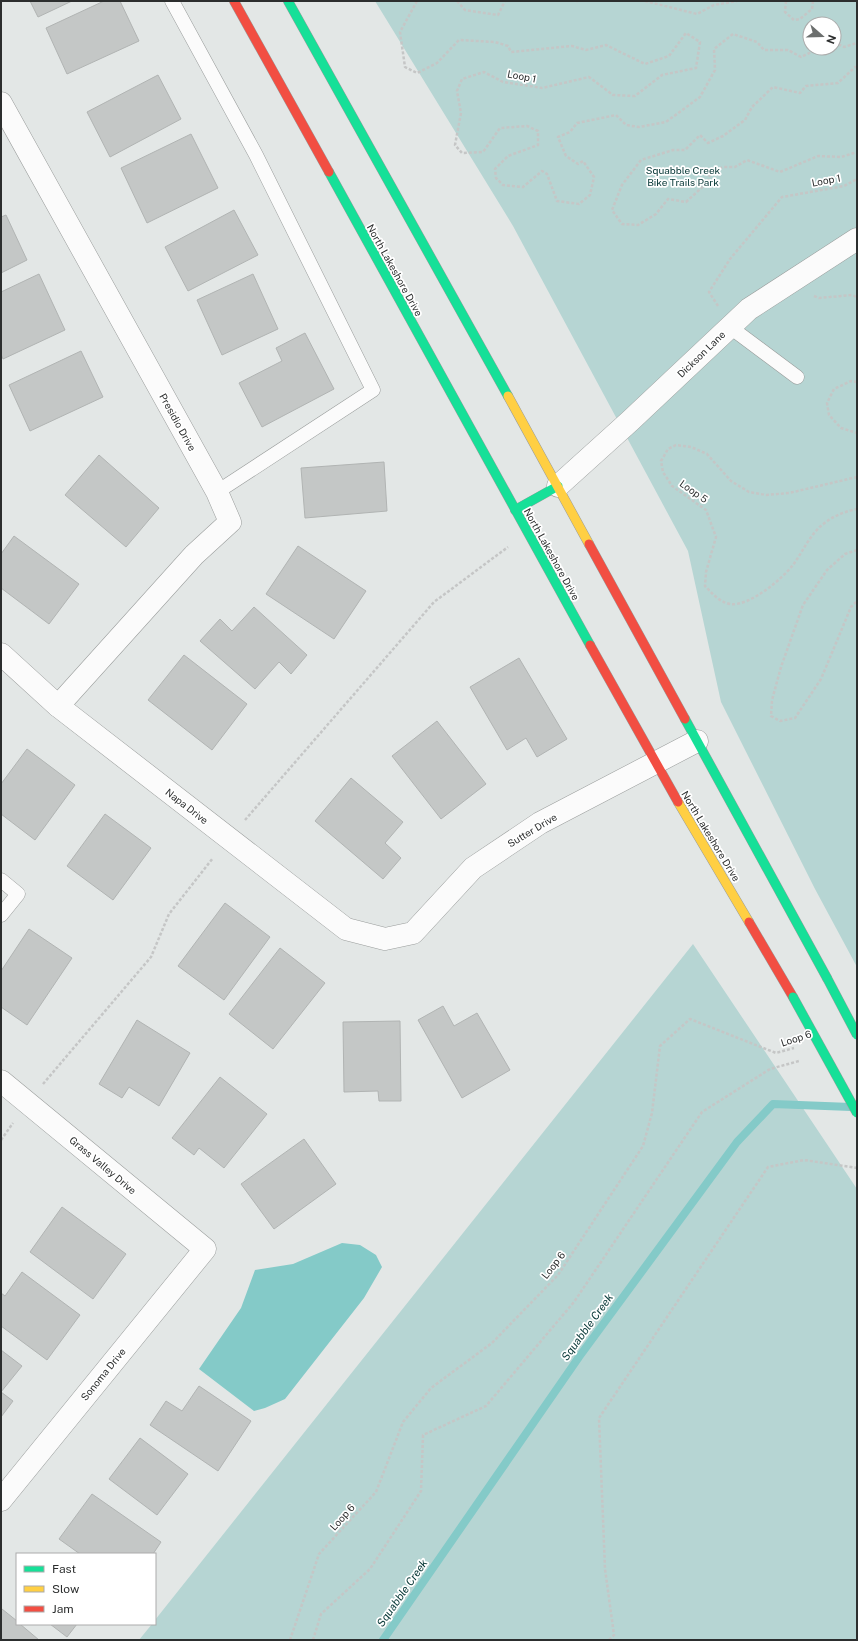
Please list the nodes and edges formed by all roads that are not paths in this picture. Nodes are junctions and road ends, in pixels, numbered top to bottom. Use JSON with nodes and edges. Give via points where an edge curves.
{"nodes":[{"id":1,"x":172,"y":1,"type":"edge"},
{"id":2,"x":234,"y":1,"type":"edge"},
{"id":3,"x":288,"y":1,"type":"edge"},
{"id":4,"x":1,"y":104,"type":"edge"},
{"id":5,"x":857,"y":239,"type":"edge"},
{"id":6,"x":730,"y":327,"type":"junction"},
{"id":7,"x":797,"y":377,"type":"dead end"},
{"id":8,"x":558,"y":486,"type":"junction"},
{"id":9,"x":217,"y":492,"type":"junction"},
{"id":10,"x":515,"y":510,"type":"junction"},
{"id":11,"x":1,"y":654,"type":"edge"},
{"id":12,"x":58,"y":706,"type":"junction"},
{"id":13,"x":697,"y":741,"type":"junction"},
{"id":14,"x":655,"y":763,"type":"junction"},
{"id":15,"x":1,"y":880,"type":"edge"},
{"id":16,"x":1,"y":915,"type":"edge"},
{"id":17,"x":385,"y":939,"type":"joint"},
{"id":18,"x":857,"y":1035,"type":"edge"},
{"id":19,"x":1,"y":1081,"type":"edge"},
{"id":20,"x":857,"y":1113,"type":"edge"},
{"id":21,"x":205,"y":1249,"type":"joint"},
{"id":22,"x":1,"y":1500,"type":"edge"}],
"edges":[{"from":1,"to":9,"type":"lane","via":[[256,155],[373,390]]},
{"from":2,"to":10,"type":"main road","name":"North Lakeshore Drive"},
{"from":3,"to":8,"type":"main road"},
{"from":4,"to":9,"type":"street","name":"Presidio Drive"},
{"from":5,"to":6,"type":"street","name":"Dickson Lane","via":[[749,309]]},
{"from":6,"to":7,"type":"lane"},
{"from":6,"to":8,"type":"street","name":"Dickson Lane"},
{"from":8,"to":10,"type":"main road"},
{"from":8,"to":13,"type":"main road"},
{"from":9,"to":12,"type":"street","name":"Presidio Drive","via":[[230,522],[194,555]]},
{"from":10,"to":14,"type":"main road","name":"North Lakeshore Drive"},
{"from":11,"to":12,"type":"street","name":"Napa Drive"},
{"from":12,"to":17,"type":"street","name":"Napa Drive","via":[[346,929]]},
{"from":13,"to":14,"type":"street","name":"Sutter Drive"},
{"from":13,"to":18,"type":"main road","bridge":true},
{"from":14,"to":17,"type":"street","name":"Sutter Drive","via":[[534,827],[473,868],[413,933]]},
{"from":14,"to":20,"type":"main road","name":"North Lakeshore Drive","bridge":true,"via":[[793,997]]},
{"from":15,"to":16,"type":"lane","via":[[18,894]]},
{"from":19,"to":21,"type":"street","name":"Grass Valley Drive"},
{"from":21,"to":22,"type":"street","name":"Sonoma Drive"}]}
